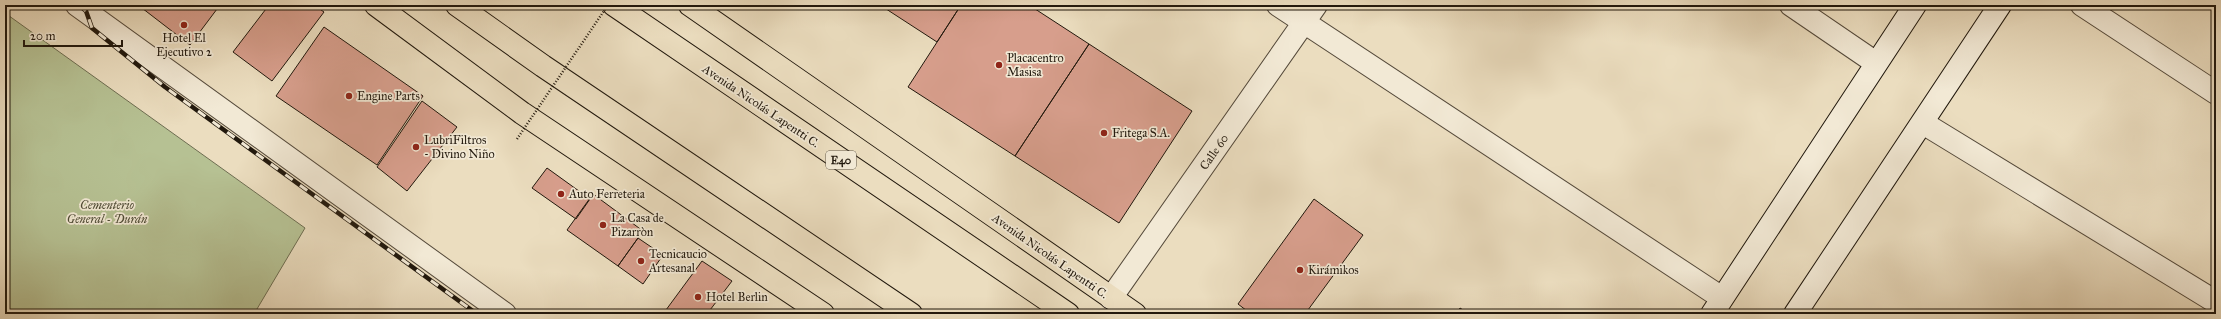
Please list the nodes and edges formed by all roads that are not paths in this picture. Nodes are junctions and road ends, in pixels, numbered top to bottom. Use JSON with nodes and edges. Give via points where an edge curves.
{"nodes":[{"id":1,"x":77,"y":5,"type":"edge"},
{"id":2,"x":376,"y":5,"type":"edge"},
{"id":3,"x":458,"y":5,"type":"edge"},
{"id":4,"x":614,"y":5,"type":"edge"},
{"id":5,"x":690,"y":5,"type":"edge"},
{"id":6,"x":1278,"y":5,"type":"edge"},
{"id":7,"x":1791,"y":5,"type":"edge"},
{"id":8,"x":1915,"y":5,"type":"edge"},
{"id":9,"x":2000,"y":5,"type":"edge"},
{"id":10,"x":2082,"y":5,"type":"edge"},
{"id":11,"x":1310,"y":14,"type":"edge"},
{"id":12,"x":1876,"y":63,"type":"junction"},
{"id":13,"x":2216,"y":93,"type":"edge"},
{"id":14,"x":1923,"y":123,"type":"junction"},
{"id":15,"x":1111,"y":298,"type":"junction"},
{"id":16,"x":2216,"y":302,"type":"edge"},
{"id":17,"x":1717,"y":306,"type":"edge"},
{"id":18,"x":505,"y":314,"type":"edge"},
{"id":19,"x":823,"y":314,"type":"edge"},
{"id":20,"x":911,"y":314,"type":"edge"},
{"id":21,"x":1068,"y":314,"type":"edge"},
{"id":22,"x":1135,"y":314,"type":"edge"},
{"id":23,"x":1795,"y":314,"type":"edge"}],
"edges":[{"from":1,"to":18,"type":"street"},
{"from":2,"to":19,"type":"main road","via":[[522,113]]},
{"from":3,"to":20,"type":"main road"},
{"from":4,"to":21,"type":"main road","name":"Avenida Nicolás Lapentti C.","number":"E40"},
{"from":5,"to":15,"type":"main road","name":"Avenida Nicolás Lapentti C."},
{"from":6,"to":11,"type":"street"},
{"from":7,"to":12,"type":"street"},
{"from":8,"to":12,"type":"street"},
{"from":9,"to":14,"type":"street"},
{"from":10,"to":13,"type":"street"},
{"from":11,"to":15,"type":"street","name":"Calle 60"},
{"from":11,"to":17,"type":"street"},
{"from":12,"to":17,"type":"street"},
{"from":14,"to":16,"type":"street"},
{"from":14,"to":23,"type":"street"},
{"from":15,"to":22,"type":"main road","name":"Avenida Nicolás Lapentti C."}]}
